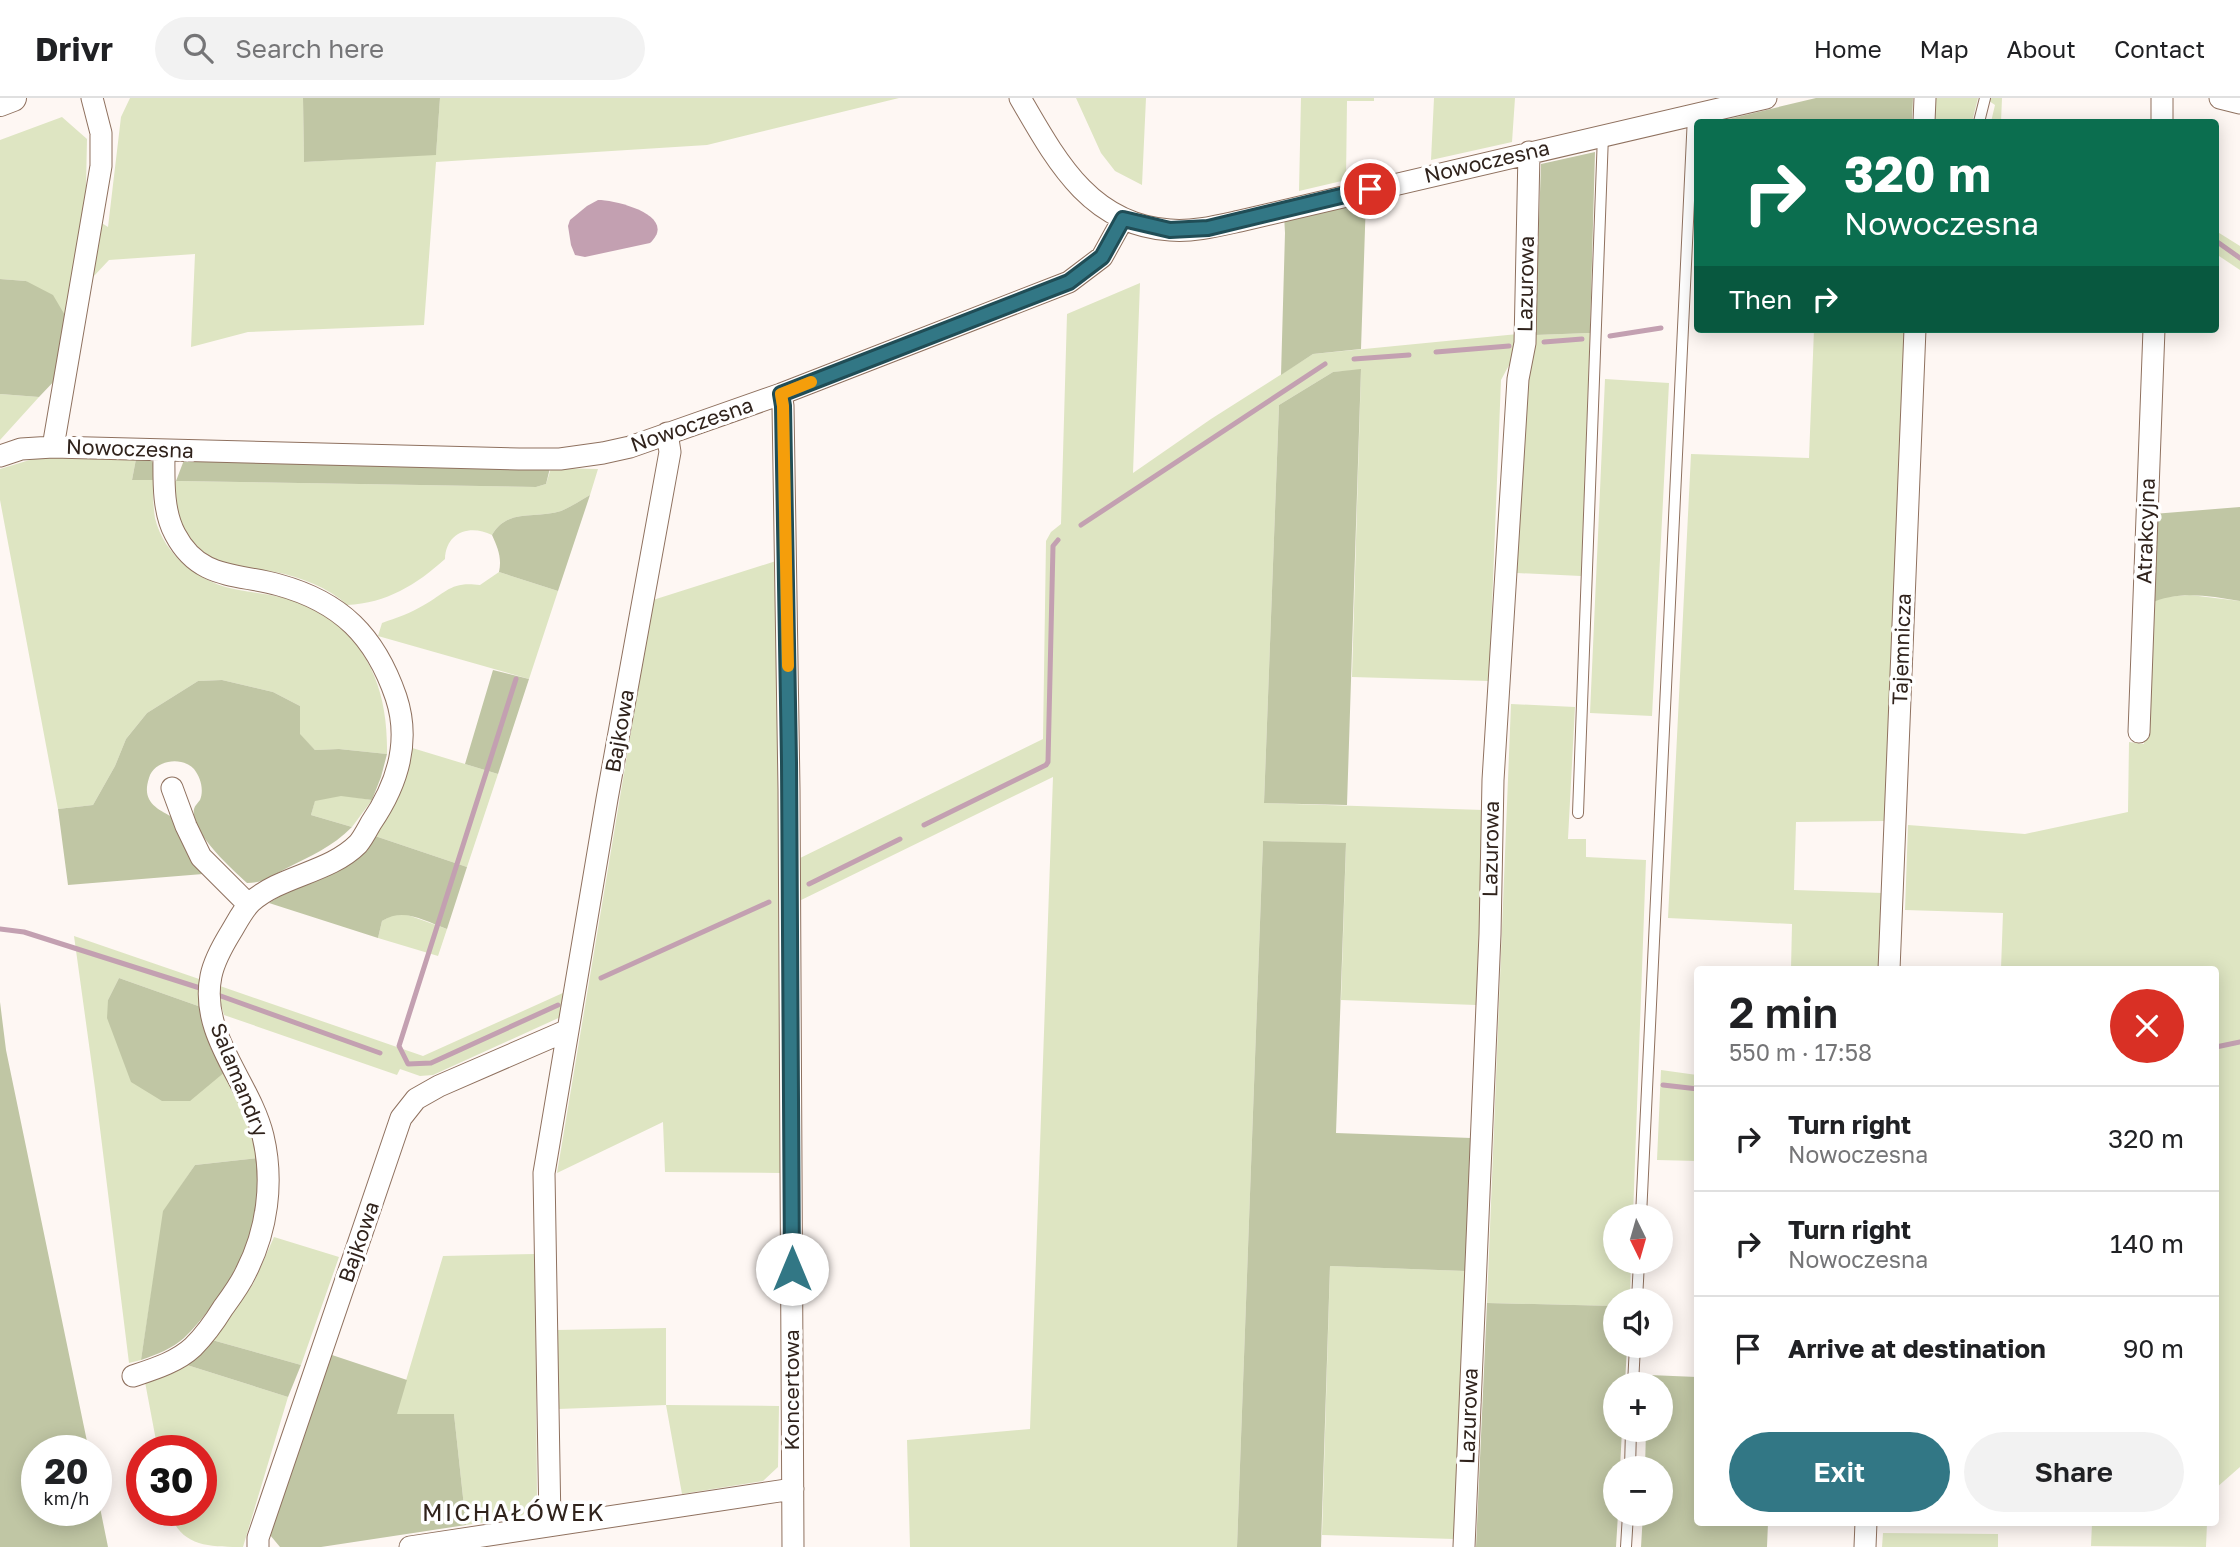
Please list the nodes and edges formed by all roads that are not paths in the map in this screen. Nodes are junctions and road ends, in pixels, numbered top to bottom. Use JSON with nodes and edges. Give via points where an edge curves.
{"nodes":[{"id":1,"x":13,"y":98,"type":"edge"},
{"id":2,"x":92,"y":98,"type":"edge"},
{"id":3,"x":1020,"y":98,"type":"edge"},
{"id":4,"x":1766,"y":98,"type":"edge"},
{"id":5,"x":1925,"y":98,"type":"edge"},
{"id":6,"x":1985,"y":98,"type":"edge"},
{"id":7,"x":2162,"y":98,"type":"edge"},
{"id":8,"x":2220,"y":98,"type":"edge"},
{"id":9,"x":0,"y":103,"type":"edge"},
{"id":10,"x":2240,"y":103,"type":"edge"},
{"id":11,"x":1693,"y":116,"type":"junction"},
{"id":12,"x":1924,"y":119,"type":"edge"},
{"id":13,"x":1980,"y":119,"type":"edge"},
{"id":14,"x":2162,"y":119,"type":"edge"},
{"id":15,"x":1603,"y":135,"type":"junction"},
{"id":16,"x":1529,"y":152,"type":"junction"},
{"id":17,"x":1123,"y":219,"type":"junction"},
{"id":18,"x":1915,"y":333,"type":"edge"},
{"id":19,"x":2154,"y":333,"type":"edge"},
{"id":20,"x":781,"y":394,"type":"junction"},
{"id":21,"x":667,"y":433,"type":"junction"},
{"id":22,"x":53,"y":447,"type":"junction"},
{"id":23,"x":164,"y":450,"type":"junction"},
{"id":24,"x":0,"y":456,"type":"edge"},
{"id":25,"x":2138,"y":732,"type":"dead end"},
{"id":26,"x":172,"y":788,"type":"dead end"},
{"id":27,"x":1578,"y":813,"type":"dead end"},
{"id":28,"x":248,"y":904,"type":"junction"},
{"id":29,"x":1889,"y":966,"type":"edge"},
{"id":30,"x":568,"y":1030,"type":"junction"},
{"id":31,"x":1642,"y":1204,"type":"edge"},
{"id":32,"x":133,"y":1376,"type":"dead end"},
{"id":33,"x":793,"y":1489,"type":"junction"},
{"id":34,"x":550,"y":1524,"type":"junction"},
{"id":35,"x":1627,"y":1526,"type":"edge"},
{"id":36,"x":1866,"y":1526,"type":"edge"},
{"id":37,"x":258,"y":1547,"type":"edge"},
{"id":38,"x":410,"y":1547,"type":"edge"},
{"id":39,"x":793,"y":1547,"type":"edge"},
{"id":40,"x":1464,"y":1547,"type":"edge"},
{"id":41,"x":1626,"y":1547,"type":"edge"},
{"id":42,"x":1865,"y":1547,"type":"edge"}],
"edges":[{"from":1,"to":9,"type":"street"},
{"from":2,"to":22,"type":"street","name":"Nowoczesna","via":[[101,133],[101,166]]},
{"from":3,"to":17,"type":"street","via":[[1060,165],[1100,206]]},
{"from":4,"to":11,"type":"street","name":"Nowoczesna"},
{"from":5,"to":12,"type":"street"},
{"from":6,"to":13,"type":"lane"},
{"from":7,"to":14,"type":"street"},
{"from":8,"to":10,"type":"street"},
{"from":11,"to":15,"type":"street","name":"Nowoczesna"},
{"from":11,"to":31,"type":"lane"},
{"from":15,"to":16,"type":"street","name":"Nowoczesna"},
{"from":15,"to":27,"type":"lane"},
{"from":16,"to":17,"type":"street","name":"Nowoczesna","via":[[1208,228],[1170,230]]},
{"from":16,"to":40,"type":"street","name":"Lazurowa","via":[[1525,343],[1513,446],[1493,780]]},
{"from":17,"to":20,"type":"street","name":"Nowoczesna","via":[[1102,257],[1069,282]]},
{"from":18,"to":29,"type":"street","name":"Tajemnicza"},
{"from":19,"to":25,"type":"street","name":"Atrakcyjna"},
{"from":20,"to":21,"type":"street","name":"Nowoczesna"},
{"from":20,"to":33,"type":"street","name":"Koncertowa","via":[[789,775]]},
{"from":21,"to":23,"type":"street","name":"Nowoczesna","via":[[630,447],[560,459]]},
{"from":21,"to":30,"type":"street","name":"Bajkowa","via":[[670,452]]},
{"from":22,"to":23,"type":"street","name":"Nowoczesna"},
{"from":22,"to":24,"type":"street","name":"Nowoczesna"},
{"from":23,"to":28,"type":"street","name":"Salamandry","via":[[169,519],[183,548],[203,567],[279,585],[334,607],[373,648],[397,700],[403,748],[398,770],[382,808],[358,844],[271,887]]},
{"from":26,"to":28,"type":"street","via":[[201,857]]},
{"from":28,"to":32,"type":"street","name":"Salamandry","via":[[215,962],[209,988],[215,1030],[263,1134],[268,1205],[246,1274],[219,1314],[192,1348],[163,1366]]},
{"from":30,"to":34,"type":"street","name":"Bajkowa","via":[[544,1173]]},
{"from":30,"to":37,"type":"street","name":"Bajkowa","via":[[432,1089],[416,1099],[401,1118]]},
{"from":33,"to":34,"type":"street"},
{"from":33,"to":39,"type":"street","name":"Koncertowa"},
{"from":34,"to":38,"type":"street"},
{"from":35,"to":41,"type":"lane"},
{"from":36,"to":42,"type":"street"}]}
